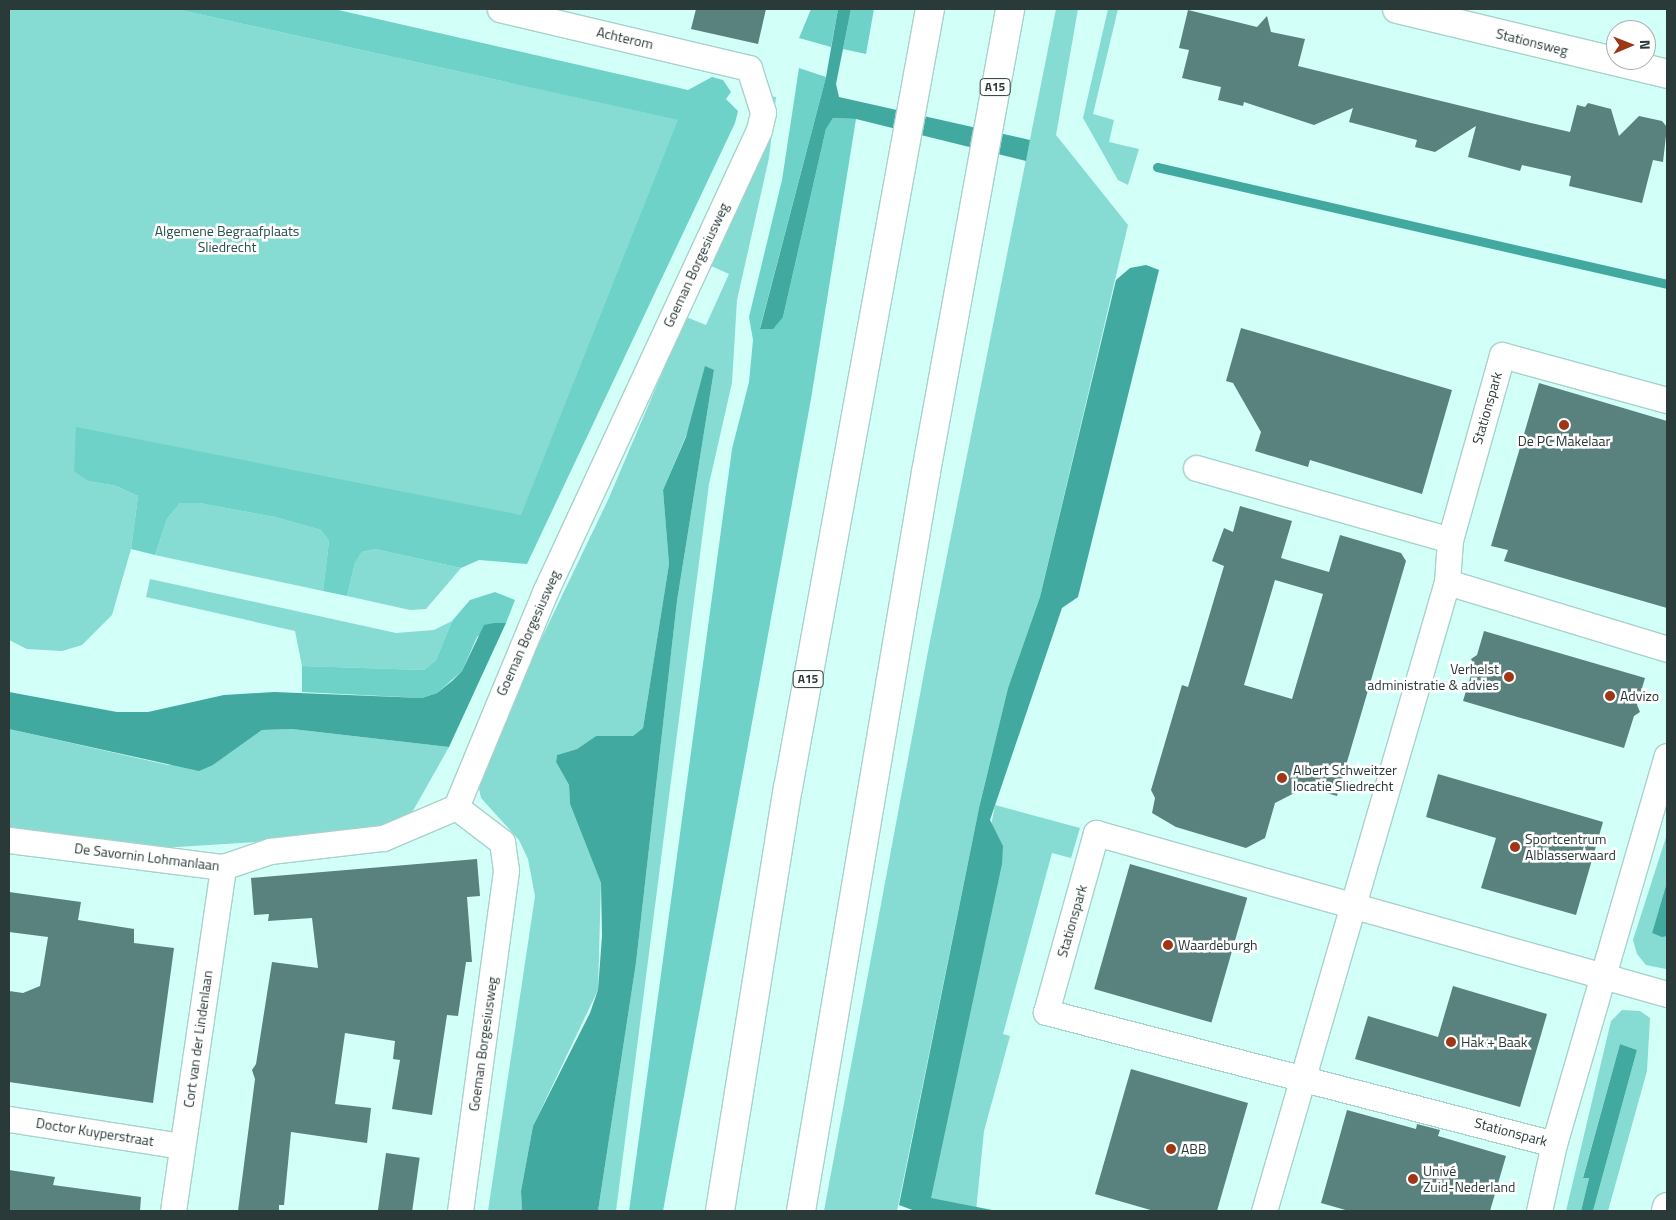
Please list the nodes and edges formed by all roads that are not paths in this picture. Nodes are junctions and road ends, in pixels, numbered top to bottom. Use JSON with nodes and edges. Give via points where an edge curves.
{"nodes":[{"id":1,"x":500,"y":9,"type":"edge"},
{"id":2,"x":930,"y":9,"type":"edge"},
{"id":3,"x":1010,"y":9,"type":"edge"},
{"id":4,"x":1397,"y":9,"type":"edge"},
{"id":5,"x":749,"y":68,"type":"joint"},
{"id":6,"x":1667,"y":74,"type":"edge"},
{"id":7,"x":1667,"y":400,"type":"edge"},
{"id":8,"x":1196,"y":468,"type":"dead end"},
{"id":9,"x":1450,"y":540,"type":"junction"},
{"id":10,"x":1447,"y":582,"type":"junction"},
{"id":11,"x":1667,"y":649,"type":"edge"},
{"id":12,"x":1667,"y":756,"type":"edge"},
{"id":13,"x":456,"y":806,"type":"junction"},
{"id":14,"x":9,"y":840,"type":"edge"},
{"id":15,"x":223,"y":867,"type":"junction"},
{"id":16,"x":1352,"y":903,"type":"junction"},
{"id":17,"x":1601,"y":978,"type":"junction"},
{"id":18,"x":1667,"y":994,"type":"edge"},
{"id":19,"x":1301,"y":1077,"type":"junction"},
{"id":20,"x":9,"y":1119,"type":"edge"},
{"id":21,"x":1554,"y":1144,"type":"junction"},
{"id":22,"x":182,"y":1146,"type":"junction"},
{"id":23,"x":1667,"y":1207,"type":"edge"},
{"id":24,"x":173,"y":1211,"type":"edge"},
{"id":25,"x":460,"y":1211,"type":"edge"},
{"id":26,"x":720,"y":1211,"type":"edge"},
{"id":27,"x":801,"y":1211,"type":"edge"},
{"id":28,"x":1264,"y":1211,"type":"edge"},
{"id":29,"x":1539,"y":1211,"type":"edge"},
{"id":30,"x":1666,"y":1211,"type":"edge"}],
"edges":[{"from":1,"to":5,"type":"street","name":"Achterom"},
{"from":2,"to":26,"type":"main road","number":"A15","via":[[788,788]]},
{"from":3,"to":27,"type":"main road","number":"A15"},
{"from":4,"to":6,"type":"main road","name":"Stationsweg"},
{"from":5,"to":13,"type":"street","name":"Goeman Borgesiusweg","via":[[763,112],[758,130],[545,592]]},
{"from":7,"to":9,"type":"street","name":"Stationspark","via":[[1502,355]]},
{"from":8,"to":9,"type":"street"},
{"from":9,"to":10,"type":"street","name":"Stationspark"},
{"from":10,"to":11,"type":"street"},
{"from":10,"to":16,"type":"street","name":"Stationspark"},
{"from":12,"to":17,"type":"street","name":"Stationspark"},
{"from":13,"to":15,"type":"street","name":"De Savornin Lohmanlaan","via":[[383,838],[270,851]]},
{"from":13,"to":25,"type":"street","name":"Goeman Borgesiusweg","via":[[502,842],[506,870]]},
{"from":14,"to":15,"type":"street","name":"De Savornin Lohmanlaan"},
{"from":15,"to":22,"type":"street","name":"Cort van der Lindenlaan"},
{"from":16,"to":17,"type":"street","name":"Stationspark"},
{"from":16,"to":19,"type":"street","name":"Stationspark"},
{"from":16,"to":19,"type":"street","name":"Stationspark","via":[[1096,833],[1046,1012]]},
{"from":17,"to":18,"type":"street","name":"Stationspark"},
{"from":17,"to":21,"type":"street","name":"Stationspark"},
{"from":19,"to":21,"type":"street","name":"Stationspark"},
{"from":19,"to":28,"type":"street","name":"Stationspark"},
{"from":20,"to":22,"type":"street","name":"Doctor Kuyperstraat"},
{"from":21,"to":29,"type":"street"},
{"from":22,"to":24,"type":"street","name":"Cort van der Lindenlaan"},
{"from":23,"to":30,"type":"main road"}]}
